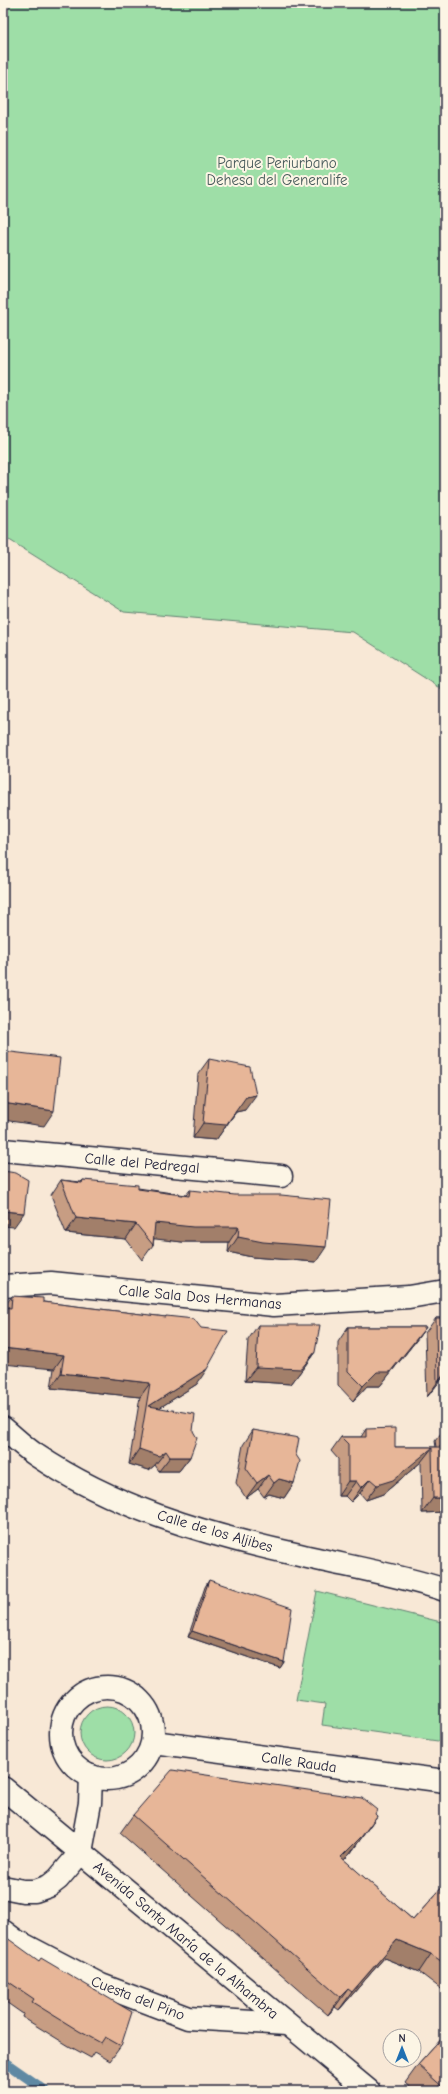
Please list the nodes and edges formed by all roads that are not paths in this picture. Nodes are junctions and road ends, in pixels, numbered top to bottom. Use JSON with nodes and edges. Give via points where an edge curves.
{"nodes":[{"id":1,"x":3,"y":1150,"type":"edge"},
{"id":2,"x":281,"y":1176,"type":"dead end"},
{"id":3,"x":3,"y":1286,"type":"edge"},
{"id":4,"x":445,"y":1291,"type":"edge"},
{"id":5,"x":3,"y":1428,"type":"edge"},
{"id":6,"x":445,"y":1590,"type":"edge"},
{"id":7,"x":153,"y":1742,"type":"junction"},
{"id":8,"x":91,"y":1776,"type":"junction"},
{"id":9,"x":445,"y":1781,"type":"edge"},
{"id":10,"x":3,"y":1788,"type":"edge"},
{"id":11,"x":81,"y":1852,"type":"junction"},
{"id":12,"x":3,"y":1887,"type":"edge"},
{"id":13,"x":3,"y":1931,"type":"edge"},
{"id":14,"x":286,"y":2024,"type":"junction"},
{"id":15,"x":369,"y":2091,"type":"edge"}],
"edges":[{"from":1,"to":2,"type":"street","name":"Calle del Pedregal"},
{"from":3,"to":4,"type":"street","name":"Calle Sala Dos Hermanas","via":[[51,1283],[274,1305],[409,1297]]},
{"from":5,"to":6,"type":"street","name":"Calle de los Aljibes","via":[[35,1455],[102,1494],[186,1526]]},
{"from":7,"to":8,"type":"street","via":[[145,1759],[134,1770],[106,1779]]},
{"from":7,"to":8,"type":"street","via":[[150,1716],[142,1703],[131,1693],[117,1688],[102,1687],[87,1692],[74,1700],[69,1708],[62,1728],[62,1743],[68,1757],[78,1768]]},
{"from":7,"to":9,"type":"street","name":"Calle Rauda"},
{"from":8,"to":11,"type":"street","via":[[90,1802]]},
{"from":10,"to":11,"type":"street","name":"Avenida Santa María de la Alhambra"},
{"from":11,"to":12,"type":"street","via":[[49,1886],[35,1891]]},
{"from":11,"to":14,"type":"street","name":"Avenida Santa María de la Alhambra"},
{"from":13,"to":14,"type":"street","name":"Cuesta del Pino","via":[[15,1940],[101,1985],[188,2018]]},
{"from":14,"to":15,"type":"street","name":"Avenida Santa María de la Alhambra"}]}
